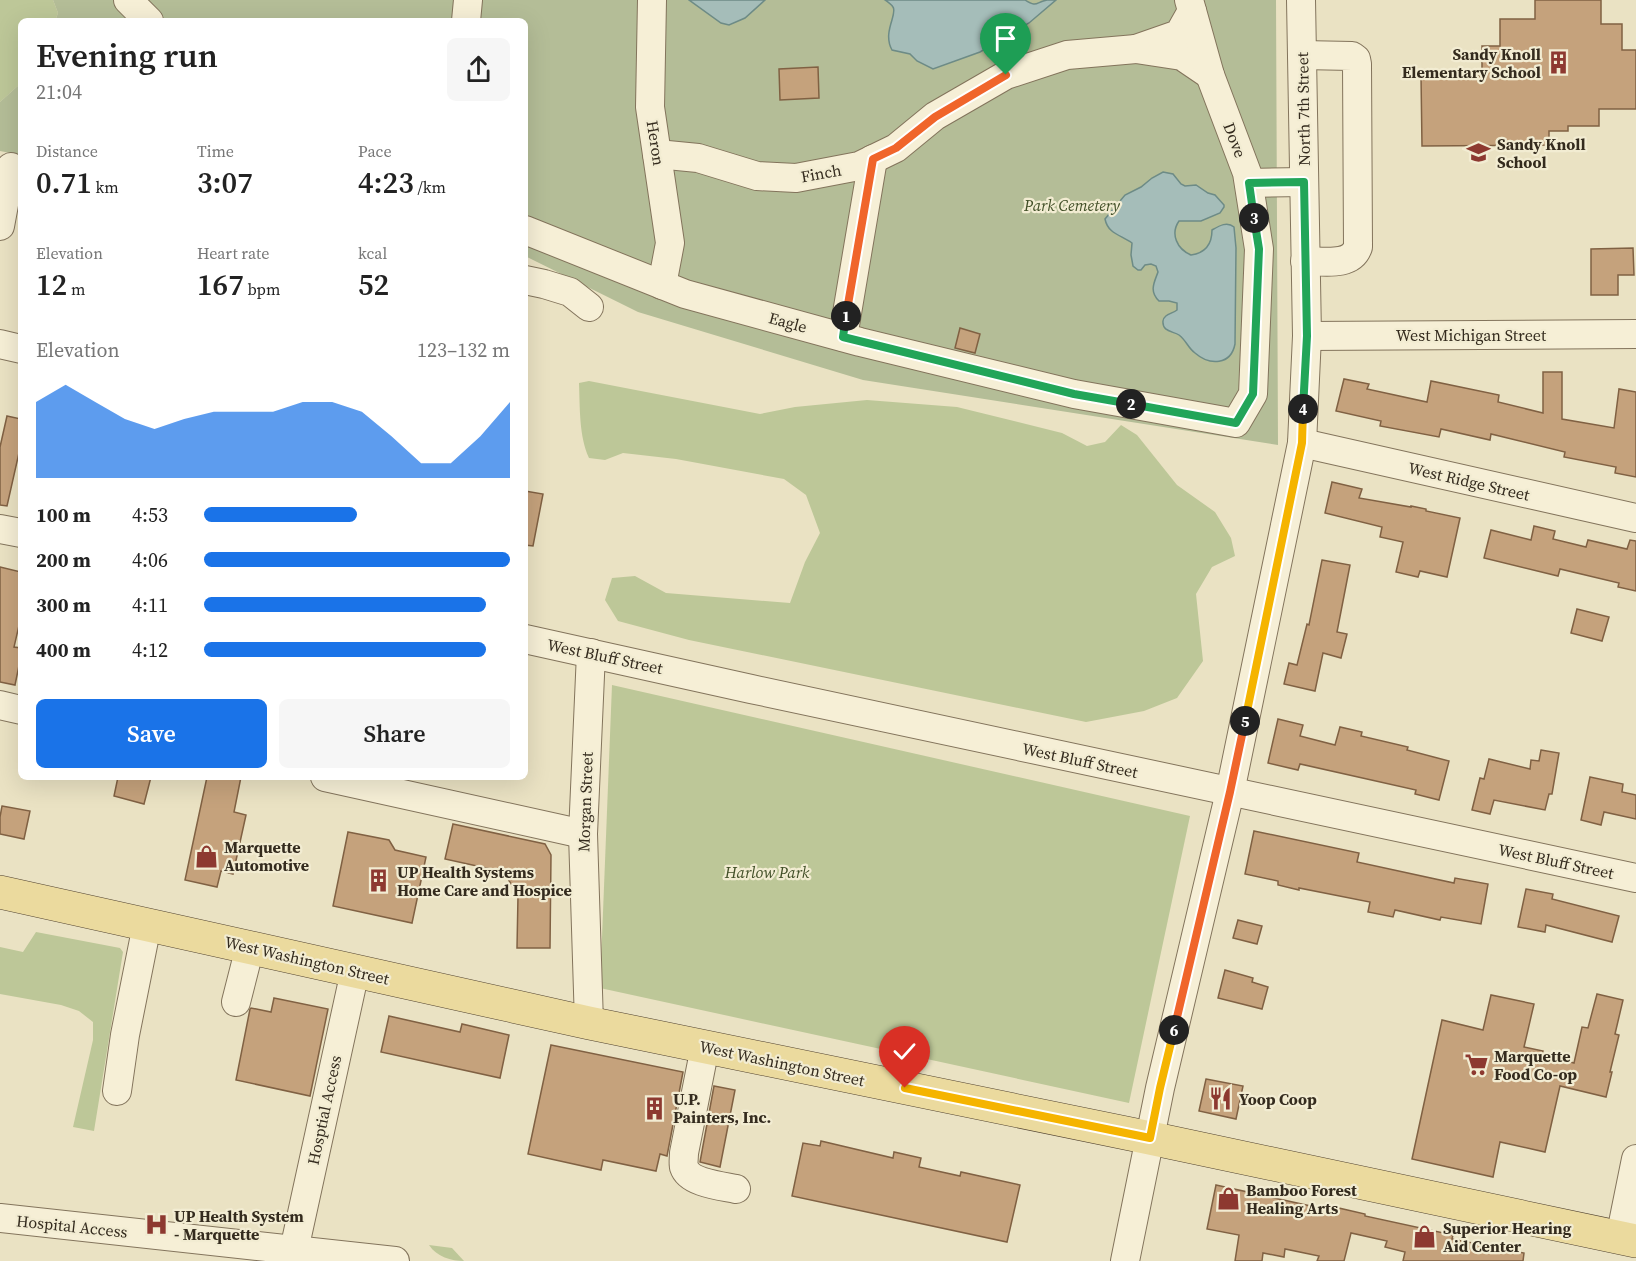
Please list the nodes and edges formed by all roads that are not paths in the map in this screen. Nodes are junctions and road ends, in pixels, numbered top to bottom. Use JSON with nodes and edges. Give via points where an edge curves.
{"nodes":[{"id":1,"x":128,"y":0,"type":"edge"},
{"id":2,"x":468,"y":0,"type":"edge"},
{"id":3,"x":652,"y":0,"type":"edge"},
{"id":4,"x":1301,"y":0,"type":"edge"},
{"id":5,"x":1190,"y":5,"type":"edge"},
{"id":6,"x":146,"y":18,"type":"edge"},
{"id":7,"x":466,"y":18,"type":"edge"},
{"id":8,"x":1136,"y":49,"type":"junction"},
{"id":9,"x":1302,"y":55,"type":"junction"},
{"id":10,"x":1210,"y":75,"type":"junction"},
{"id":11,"x":657,"y":154,"type":"junction"},
{"id":12,"x":873,"y":159,"type":"junction"},
{"id":13,"x":11,"y":167,"type":"edge"},
{"id":14,"x":1304,"y":182,"type":"junction"},
{"id":15,"x":1249,"y":183,"type":"junction"},
{"id":16,"x":0,"y":226,"type":"edge"},
{"id":17,"x":528,"y":231,"type":"edge"},
{"id":18,"x":1305,"y":261,"type":"junction"},
{"id":19,"x":528,"y":281,"type":"edge"},
{"id":20,"x":662,"y":285,"type":"junction"},
{"id":21,"x":589,"y":307,"type":"dead end"},
{"id":22,"x":1636,"y":334,"type":"edge"},
{"id":23,"x":1307,"y":336,"type":"junction"},
{"id":24,"x":843,"y":337,"type":"junction"},
{"id":25,"x":0,"y":344,"type":"edge"},
{"id":26,"x":18,"y":348,"type":"edge"},
{"id":27,"x":1236,"y":423,"type":"joint"},
{"id":28,"x":1302,"y":443,"type":"junction"},
{"id":29,"x":1636,"y":518,"type":"edge"},
{"id":30,"x":0,"y":529,"type":"edge"},
{"id":31,"x":18,"y":532,"type":"edge"},
{"id":32,"x":528,"y":640,"type":"edge"},
{"id":33,"x":591,"y":653,"type":"junction"},
{"id":34,"x":0,"y":705,"type":"edge"},
{"id":35,"x":18,"y":709,"type":"edge"},
{"id":36,"x":339,"y":780,"type":"edge"},
{"id":37,"x":1230,"y":792,"type":"junction"},
{"id":38,"x":582,"y":834,"type":"junction"},
{"id":39,"x":1636,"y":878,"type":"edge"},
{"id":40,"x":0,"y":892,"type":"edge"},
{"id":41,"x":147,"y":925,"type":"junction"},
{"id":42,"x":250,"y":948,"type":"junction"},
{"id":43,"x":355,"y":971,"type":"junction"},
{"id":44,"x":236,"y":1002,"type":"dead end"},
{"id":45,"x":589,"y":1023,"type":"junction"},
{"id":46,"x":705,"y":1047,"type":"junction"},
{"id":47,"x":117,"y":1091,"type":"dead end"},
{"id":48,"x":1150,"y":1138,"type":"junction"},
{"id":49,"x":1636,"y":1159,"type":"edge"},
{"id":50,"x":736,"y":1189,"type":"dead end"},
{"id":51,"x":0,"y":1218,"type":"edge"},
{"id":52,"x":1628,"y":1240,"type":"edge"},
{"id":53,"x":168,"y":1249,"type":"edge"},
{"id":54,"x":294,"y":1250,"type":"junction"},
{"id":55,"x":395,"y":1261,"type":"edge"},
{"id":56,"x":1125,"y":1261,"type":"edge"}],
"edges":[{"from":1,"to":6,"type":"street"},
{"from":2,"to":7,"type":"street"},
{"from":3,"to":11,"type":"street","name":"Heron","via":[[650,107]]},
{"from":4,"to":9,"type":"street","name":"North 7th Street"},
{"from":5,"to":8,"type":"street","name":"Finch","via":[[1179,34]]},
{"from":5,"to":10,"type":"street","name":"Dove"},
{"from":8,"to":10,"type":"street","name":"Finch","via":[[1182,56]]},
{"from":8,"to":12,"type":"street","name":"Finch","via":[[1067,55],[1006,75]]},
{"from":9,"to":14,"type":"street","name":"North 7th Street"},
{"from":9,"to":18,"type":"street","via":[[1352,56],[1357,64],[1358,247],[1348,259]]},
{"from":10,"to":15,"type":"street","name":"Dove"},
{"from":11,"to":12,"type":"street","name":"Finch","via":[[698,158],[757,176],[796,178],[859,166]]},
{"from":11,"to":20,"type":"street","name":"Heron","via":[[670,243]]},
{"from":12,"to":24,"type":"street"},
{"from":13,"to":16,"type":"street"},
{"from":14,"to":15,"type":"street"},
{"from":14,"to":18,"type":"street","name":"North 7th Street"},
{"from":15,"to":27,"type":"street","name":"Dove","via":[[1259,249],[1253,394]]},
{"from":17,"to":20,"type":"street","name":"Eagle"},
{"from":18,"to":23,"type":"street","name":"North 7th Street"},
{"from":19,"to":21,"type":"street","via":[[570,292]]},
{"from":20,"to":24,"type":"street","name":"Eagle"},
{"from":22,"to":23,"type":"street","name":"West Michigan Street"},
{"from":23,"to":28,"type":"street","name":"North 7th Street"},
{"from":24,"to":27,"type":"street","name":"Eagle","via":[[1074,394]]},
{"from":25,"to":26,"type":"street"},
{"from":28,"to":29,"type":"street","name":"West Ridge Street"},
{"from":28,"to":37,"type":"street","name":"North 7th Street"},
{"from":30,"to":31,"type":"street"},
{"from":32,"to":33,"type":"street","name":"West Bluff Street"},
{"from":33,"to":37,"type":"street","name":"West Bluff Street"},
{"from":33,"to":38,"type":"street","name":"Morgan Street"},
{"from":34,"to":35,"type":"street"},
{"from":36,"to":38,"type":"street"},
{"from":37,"to":39,"type":"street","name":"West Bluff Street"},
{"from":37,"to":48,"type":"street","name":"North 7th Street"},
{"from":38,"to":45,"type":"street","name":"Morgan Street"},
{"from":40,"to":41,"type":"main road","name":"West Washington Street"},
{"from":41,"to":42,"type":"main road","name":"West Washington Street"},
{"from":41,"to":47,"type":"street"},
{"from":42,"to":43,"type":"main road","name":"West Washington Street"},
{"from":42,"to":44,"type":"street"},
{"from":43,"to":45,"type":"main road","name":"West Washington Street"},
{"from":43,"to":54,"type":"street","name":"Hosptial Access"},
{"from":45,"to":46,"type":"main road","name":"West Washington Street"},
{"from":46,"to":48,"type":"main road","name":"West Washington Street"},
{"from":46,"to":50,"type":"street","via":[[684,1169],[702,1181]]},
{"from":48,"to":52,"type":"main road","name":"West Washington Street"},
{"from":48,"to":56,"type":"street","name":"North 7th Street"},
{"from":49,"to":52,"type":"street"},
{"from":51,"to":53,"type":"street","name":"Hospital Access"},
{"from":53,"to":54,"type":"street","name":"Hospital Access"},
{"from":54,"to":55,"type":"street","name":"Hospital Access"}]}
